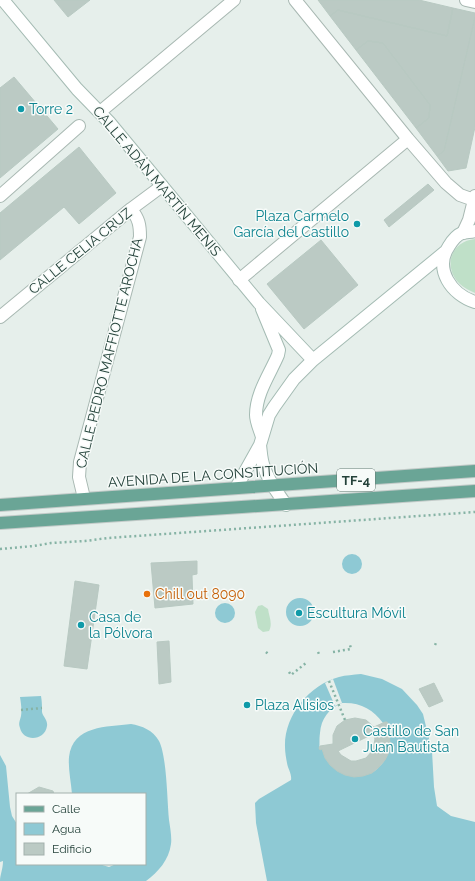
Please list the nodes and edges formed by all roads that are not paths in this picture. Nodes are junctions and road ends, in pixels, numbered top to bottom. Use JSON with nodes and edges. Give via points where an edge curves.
{"nodes":[{"id":1,"x":2,"y":0,"type":"edge"},
{"id":2,"x":234,"y":0,"type":"edge"},
{"id":3,"x":295,"y":0,"type":"edge"},
{"id":4,"x":466,"y":0,"type":"edge"},
{"id":5,"x":475,"y":2,"type":"edge"},
{"id":6,"x":100,"y":112,"type":"junction"},
{"id":7,"x":79,"y":126,"type":"dead end"},
{"id":8,"x":408,"y":139,"type":"junction"},
{"id":9,"x":162,"y":186,"type":"junction"},
{"id":10,"x":0,"y":196,"type":"edge"},
{"id":11,"x":474,"y":198,"type":"edge"},
{"id":12,"x":131,"y":209,"type":"junction"},
{"id":13,"x":475,"y":231,"type":"edge"},
{"id":14,"x":463,"y":233,"type":"junction"},
{"id":15,"x":445,"y":252,"type":"junction"},
{"id":16,"x":239,"y":280,"type":"junction"},
{"id":17,"x":475,"y":302,"type":"edge"},
{"id":18,"x":259,"y":303,"type":"junction"},
{"id":19,"x":0,"y":317,"type":"edge"},
{"id":20,"x":313,"y":360,"type":"junction"},
{"id":21,"x":261,"y":441,"type":"junction"},
{"id":22,"x":475,"y":471,"type":"edge"},
{"id":23,"x":273,"y":485,"type":"junction"},
{"id":24,"x":236,"y":488,"type":"junction"},
{"id":25,"x":475,"y":491,"type":"edge"},
{"id":26,"x":84,"y":498,"type":"junction"},
{"id":27,"x":0,"y":505,"type":"edge"},
{"id":28,"x":286,"y":505,"type":"junction"},
{"id":29,"x":0,"y":523,"type":"edge"}],
"edges":[{"from":1,"to":6,"type":"street","name":"CALLE ADÁN MARTÍN MENIS","via":[[77,89]]},
{"from":2,"to":6,"type":"street"},
{"from":3,"to":8,"type":"street"},
{"from":4,"to":5,"type":"street"},
{"from":6,"to":9,"type":"street","name":"CALLE ADÁN MARTÍN MENIS"},
{"from":7,"to":10,"type":"street"},
{"from":8,"to":11,"type":"street","via":[[446,183],[460,194]]},
{"from":8,"to":16,"type":"street"},
{"from":9,"to":12,"type":"street","name":"CALLE CELIA CRUZ"},
{"from":9,"to":16,"type":"street","name":"CALLE ADÁN MARTÍN MENIS"},
{"from":11,"to":14,"type":"street"},
{"from":12,"to":19,"type":"street","name":"CALLE CELIA CRUZ"},
{"from":12,"to":26,"type":"street","name":"CALLE PEDRO MAFFIOTTE AROCHA","via":[[140,224],[140,237],[80,462],[79,477]]},
{"from":13,"to":14,"type":"street"},
{"from":14,"to":15,"type":"street","via":[[452,241]]},
{"from":15,"to":17,"type":"street","via":[[442,263],[446,279],[460,295]]},
{"from":15,"to":20,"type":"street"},
{"from":16,"to":18,"type":"street","name":"CALLE ADÁN MARTÍN MENIS"},
{"from":18,"to":20,"type":"street","name":"CALLE ADÁN MARTÍN MENIS"},
{"from":18,"to":21,"type":"street","via":[[279,350],[257,402],[256,416]]},
{"from":20,"to":21,"type":"street","via":[[294,378],[274,407]]},
{"from":21,"to":23,"type":"street","via":[[264,467]]},
{"from":21,"to":24,"type":"street"},
{"from":22,"to":23,"type":"main road","name":"AVENIDA DE LA CONSTITUCIÓN","number":"TF-4"},
{"from":23,"to":24,"type":"main road","name":"AVENIDA DE LA CONSTITUCIÓN","number":"TF-4"},
{"from":23,"to":28,"type":"street"},
{"from":24,"to":26,"type":"main road","name":"AVENIDA DE LA CONSTITUCIÓN","number":"TF-4"},
{"from":25,"to":28,"type":"main road","number":"TF-4"},
{"from":26,"to":27,"type":"main road","name":"AVENIDA DE LA CONSTITUCIÓN","number":"TF-4"},
{"from":28,"to":29,"type":"main road","number":"TF-4"}]}
